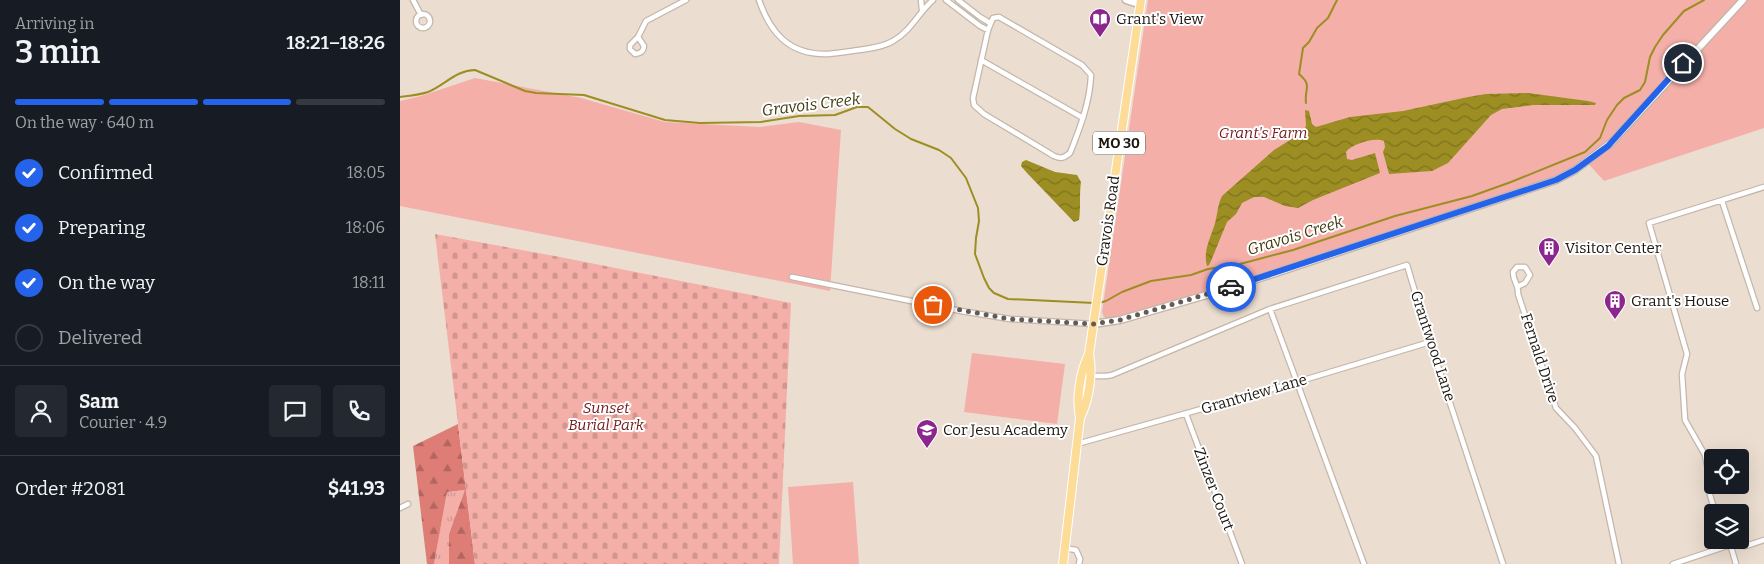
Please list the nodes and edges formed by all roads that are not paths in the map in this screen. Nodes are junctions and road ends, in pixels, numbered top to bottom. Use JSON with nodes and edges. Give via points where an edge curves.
{"nodes":[{"id":1,"x":412,"y":0,"type":"edge"},
{"id":2,"x":686,"y":0,"type":"edge"},
{"id":3,"x":759,"y":0,"type":"edge"},
{"id":4,"x":921,"y":0,"type":"edge"},
{"id":5,"x":933,"y":0,"type":"edge"},
{"id":6,"x":946,"y":0,"type":"edge"},
{"id":7,"x":958,"y":0,"type":"edge"},
{"id":8,"x":1126,"y":0,"type":"edge"},
{"id":9,"x":1742,"y":0,"type":"edge"},
{"id":10,"x":1141,"y":2,"type":"edge"},
{"id":11,"x":922,"y":10,"type":"junction"},
{"id":12,"x":421,"y":15,"type":"dead end"},
{"id":13,"x":990,"y":23,"type":"junction"},
{"id":14,"x":988,"y":30,"type":"junction"},
{"id":15,"x":638,"y":38,"type":"dead end"},
{"id":16,"x":981,"y":60,"type":"junction"},
{"id":17,"x":1083,"y":118,"type":"junction"},
{"id":18,"x":1764,"y":187,"type":"edge"},
{"id":19,"x":1722,"y":201,"type":"junction"},
{"id":20,"x":792,"y":277,"type":"dead end"},
{"id":21,"x":1519,"y":286,"type":"junction"},
{"id":22,"x":1270,"y":308,"type":"junction"},
{"id":23,"x":1757,"y":308,"type":"dead end"},
{"id":24,"x":1093,"y":324,"type":"junction"},
{"id":25,"x":1430,"y":342,"type":"junction"},
{"id":26,"x":1089,"y":354,"type":"junction"},
{"id":27,"x":1090,"y":376,"type":"junction"},
{"id":28,"x":1297,"y":382,"type":"junction"},
{"id":29,"x":1186,"y":414,"type":"junction"},
{"id":30,"x":1080,"y":418,"type":"junction"},
{"id":31,"x":1077,"y":444,"type":"junction"},
{"id":32,"x":408,"y":504,"type":"dead end"},
{"id":33,"x":1713,"y":504,"type":"edge"},
{"id":34,"x":400,"y":508,"type":"edge"},
{"id":35,"x":1764,"y":540,"type":"edge"},
{"id":36,"x":1749,"y":545,"type":"edge"},
{"id":37,"x":1064,"y":548,"type":"junction"},
{"id":38,"x":1712,"y":549,"type":"edge"},
{"id":39,"x":1732,"y":549,"type":"edge"},
{"id":40,"x":1063,"y":564,"type":"edge"},
{"id":41,"x":1079,"y":564,"type":"edge"},
{"id":42,"x":1242,"y":564,"type":"edge"},
{"id":43,"x":1364,"y":564,"type":"edge"},
{"id":44,"x":1503,"y":564,"type":"edge"},
{"id":45,"x":1618,"y":564,"type":"edge"},
{"id":46,"x":1674,"y":564,"type":"edge"},
{"id":47,"x":1736,"y":564,"type":"edge"}],
"edges":[{"from":1,"to":12,"type":"street"},
{"from":2,"to":15,"type":"street","via":[[646,21]]},
{"from":3,"to":11,"type":"street","via":[[765,18],[786,43],[802,51],[824,54],[868,49],[892,42],[911,28]]},
{"from":4,"to":11,"type":"street"},
{"from":5,"to":11,"type":"street"},
{"from":6,"to":14,"type":"street"},
{"from":7,"to":13,"type":"street"},
{"from":8,"to":10,"type":"street"},
{"from":9,"to":24,"type":"street","via":[[1612,142],[1580,167],[1556,180],[1227,288],[1120,320]]},
{"from":10,"to":24,"type":"main road","name":"Gravois Road","number":"MO 30"},
{"from":13,"to":14,"type":"street"},
{"from":13,"to":17,"type":"street","via":[[993,18],[1007,20],[1089,71],[1089,97]]},
{"from":14,"to":16,"type":"street"},
{"from":16,"to":17,"type":"street"},
{"from":16,"to":17,"type":"street","via":[[974,105],[1054,156],[1060,159],[1070,153]]},
{"from":18,"to":19,"type":"street"},
{"from":19,"to":23,"type":"street"},
{"from":19,"to":33,"type":"street","via":[[1649,223],[1687,354],[1682,374],[1685,420],[1705,455]]},
{"from":20,"to":24,"type":"street","via":[[1010,319]]},
{"from":21,"to":21,"type":"street","name":"Fernald Drive","via":[[1530,275],[1525,267],[1517,267],[1513,272]]},
{"from":21,"to":45,"type":"street","name":"Fernald Drive","via":[[1518,294],[1556,408],[1596,456]]},
{"from":22,"to":25,"type":"street","name":"Grantwood Lane","via":[[1407,265]]},
{"from":22,"to":27,"type":"street","name":"Grantwood Lane","via":[[1112,375]]},
{"from":22,"to":28,"type":"street"},
{"from":24,"to":26,"type":"main road","name":"Gravois Road","number":"MO 30"},
{"from":25,"to":28,"type":"street","name":"Grantview Lane"},
{"from":25,"to":44,"type":"street","name":"Grantwood Lane"},
{"from":26,"to":27,"type":"main road","name":"Gravois Road","number":"MO 30"},
{"from":26,"to":30,"type":"main road","name":"Gravois Road","number":"MO 30","via":[[1083,365],[1078,407]]},
{"from":27,"to":30,"type":"main road","name":"Gravois Road","number":"MO 30"},
{"from":28,"to":29,"type":"street","name":"Grantview Lane"},
{"from":28,"to":43,"type":"street"},
{"from":29,"to":31,"type":"street","name":"Grantview Lane"},
{"from":29,"to":42,"type":"street","name":"Zinzer Court"},
{"from":30,"to":31,"type":"main road","name":"Gravois Road","number":"MO 30"},
{"from":31,"to":37,"type":"main road","name":"Gravois Road","number":"MO 30"},
{"from":32,"to":34,"type":"street"},
{"from":35,"to":36,"type":"street"},
{"from":37,"to":40,"type":"main road","name":"Gravois Road","number":"MO 30"},
{"from":37,"to":41,"type":"street","via":[[1076,550]]},
{"from":38,"to":46,"type":"street"},
{"from":39,"to":47,"type":"street"}]}
